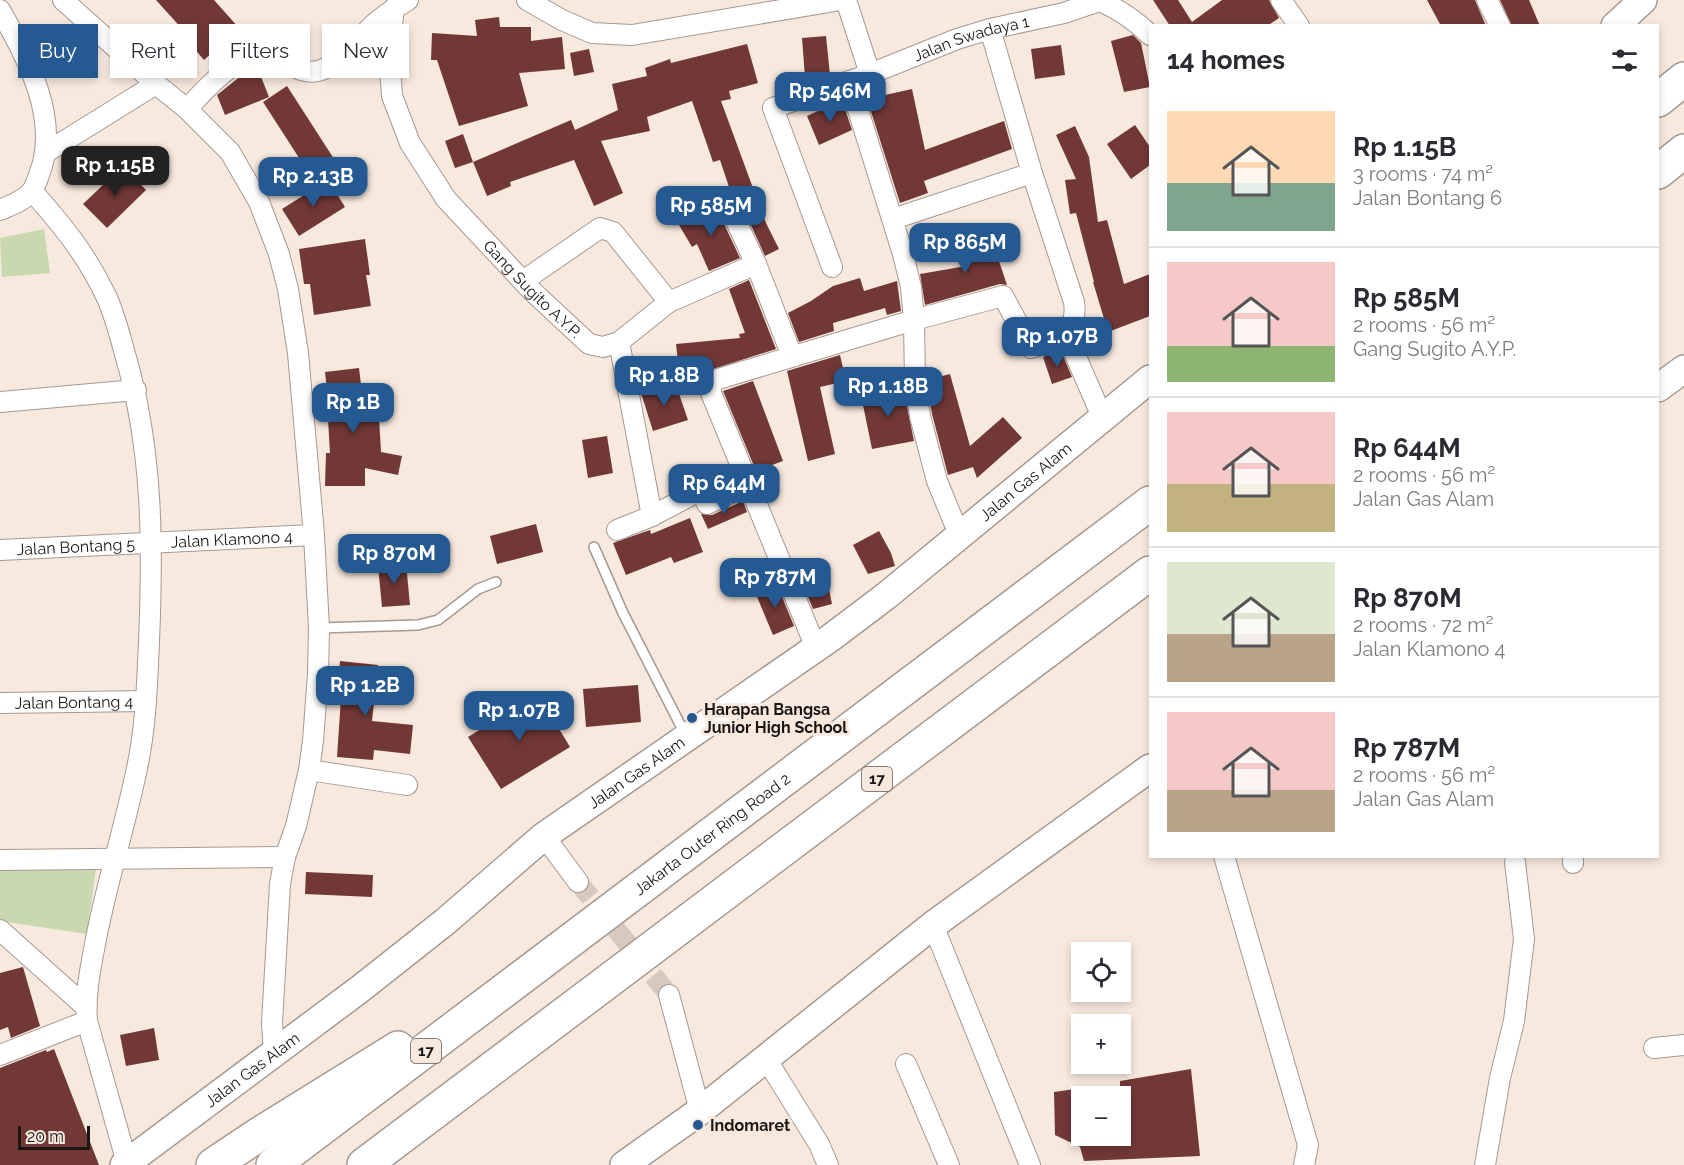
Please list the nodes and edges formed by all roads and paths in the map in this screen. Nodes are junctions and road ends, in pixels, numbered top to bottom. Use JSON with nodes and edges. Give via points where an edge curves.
{"nodes":[{"id":1,"x":63,"y":0,"type":"edge"},
{"id":2,"x":527,"y":0,"type":"edge"},
{"id":3,"x":841,"y":0,"type":"edge"},
{"id":4,"x":846,"y":0,"type":"edge"},
{"id":5,"x":1281,"y":0,"type":"edge"},
{"id":6,"x":1487,"y":0,"type":"edge"},
{"id":7,"x":1643,"y":0,"type":"edge"},
{"id":8,"x":1101,"y":1,"type":"edge"},
{"id":9,"x":401,"y":4,"type":"edge"},
{"id":10,"x":0,"y":10,"type":"edge"},
{"id":11,"x":1298,"y":24,"type":"edge"},
{"id":12,"x":1499,"y":24,"type":"edge"},
{"id":13,"x":1617,"y":24,"type":"edge"},
{"id":14,"x":990,"y":29,"type":"junction"},
{"id":15,"x":1149,"y":34,"type":"edge"},
{"id":16,"x":870,"y":74,"type":"junction"},
{"id":17,"x":1684,"y":79,"type":"edge"},
{"id":18,"x":849,"y":81,"type":"junction"},
{"id":19,"x":156,"y":84,"type":"junction"},
{"id":20,"x":1659,"y":99,"type":"edge"},
{"id":21,"x":187,"y":109,"type":"junction"},
{"id":22,"x":1684,"y":151,"type":"edge"},
{"id":23,"x":45,"y":153,"type":"junction"},
{"id":24,"x":1659,"y":171,"type":"edge"},
{"id":25,"x":1032,"y":173,"type":"junction"},
{"id":26,"x":32,"y":191,"type":"junction"},
{"id":27,"x":729,"y":206,"type":"dead end"},
{"id":28,"x":0,"y":210,"type":"edge"},
{"id":29,"x":893,"y":219,"type":"junction"},
{"id":30,"x":756,"y":264,"type":"junction"},
{"id":31,"x":831,"y":267,"type":"dead end"},
{"id":32,"x":523,"y":280,"type":"junction"},
{"id":33,"x":669,"y":302,"type":"junction"},
{"id":34,"x":914,"y":320,"type":"junction"},
{"id":35,"x":1070,"y":336,"type":"junction"},
{"id":36,"x":619,"y":342,"type":"junction"},
{"id":37,"x":792,"y":356,"type":"junction"},
{"id":38,"x":1684,"y":369,"type":"edge"},
{"id":39,"x":1149,"y":381,"type":"edge"},
{"id":40,"x":1659,"y":387,"type":"edge"},
{"id":41,"x":136,"y":390,"type":"junction"},
{"id":42,"x":0,"y":402,"type":"edge"},
{"id":43,"x":1103,"y":419,"type":"junction"},
{"id":44,"x":749,"y":485,"type":"junction"},
{"id":45,"x":1149,"y":504,"type":"edge"},
{"id":46,"x":652,"y":516,"type":"junction"},
{"id":47,"x":617,"y":530,"type":"dead end"},
{"id":48,"x":314,"y":535,"type":"junction"},
{"id":49,"x":960,"y":537,"type":"junction"},
{"id":50,"x":152,"y":543,"type":"junction"},
{"id":51,"x":594,"y":547,"type":"dead end"},
{"id":52,"x":0,"y":550,"type":"edge"},
{"id":53,"x":1149,"y":574,"type":"edge"},
{"id":54,"x":496,"y":582,"type":"dead end"},
{"id":55,"x":319,"y":628,"type":"junction"},
{"id":56,"x":816,"y":648,"type":"junction"},
{"id":57,"x":146,"y":701,"type":"junction"},
{"id":58,"x":0,"y":703,"type":"edge"},
{"id":59,"x":686,"y":737,"type":"junction"},
{"id":60,"x":1149,"y":769,"type":"edge"},
{"id":61,"x":309,"y":770,"type":"junction"},
{"id":62,"x":407,"y":785,"type":"dead end"},
{"id":63,"x":544,"y":836,"type":"junction"},
{"id":64,"x":285,"y":857,"type":"junction"},
{"id":65,"x":114,"y":858,"type":"junction"},
{"id":66,"x":1225,"y":858,"type":"edge"},
{"id":67,"x":0,"y":860,"type":"edge"},
{"id":68,"x":1515,"y":862,"type":"dead end"},
{"id":69,"x":578,"y":882,"type":"tunnel mouth"},
{"id":70,"x":933,"y":925,"type":"junction"},
{"id":71,"x":0,"y":930,"type":"edge"},
{"id":72,"x":578,"y":937,"type":"junction"},
{"id":73,"x":604,"y":985,"type":"junction"},
{"id":74,"x":669,"y":995,"type":"tunnel mouth"},
{"id":75,"x":86,"y":1014,"type":"junction"},
{"id":76,"x":1684,"y":1045,"type":"edge"},
{"id":77,"x":1654,"y":1048,"type":"dead end"},
{"id":78,"x":274,"y":1053,"type":"junction"},
{"id":79,"x":0,"y":1055,"type":"edge"},
{"id":80,"x":765,"y":1057,"type":"junction"},
{"id":81,"x":906,"y":1064,"type":"dead end"},
{"id":82,"x":699,"y":1111,"type":"junction"},
{"id":83,"x":126,"y":1164,"type":"edge"},
{"id":84,"x":213,"y":1165,"type":"edge"},
{"id":85,"x":273,"y":1165,"type":"edge"},
{"id":86,"x":364,"y":1165,"type":"edge"},
{"id":87,"x":402,"y":1165,"type":"edge"},
{"id":88,"x":624,"y":1165,"type":"edge"},
{"id":89,"x":828,"y":1165,"type":"edge"},
{"id":90,"x":950,"y":1165,"type":"edge"},
{"id":91,"x":1030,"y":1165,"type":"edge"},
{"id":92,"x":1304,"y":1165,"type":"edge"},
{"id":93,"x":1485,"y":1165,"type":"edge"}],
"edges":[{"from":1,"to":19,"type":"street"},
{"from":2,"to":3,"type":"street","via":[[592,33],[632,36]]},
{"from":4,"to":16,"type":"street"},
{"from":5,"to":11,"type":"street"},
{"from":6,"to":12,"type":"street"},
{"from":7,"to":13,"type":"main road"},
{"from":8,"to":14,"type":"street","name":"Jalan Swadaya 1"},
{"from":8,"to":15,"type":"street","via":[[1119,9]]},
{"from":9,"to":21,"type":"street","via":[[318,71],[304,71],[274,58],[249,59],[212,82]]},
{"from":9,"to":32,"type":"street","name":"Gang Sugito A.Y.P.","via":[[389,50],[392,96],[410,143],[446,200]]},
{"from":10,"to":23,"type":"street","via":[[34,77],[44,115]]},
{"from":14,"to":16,"type":"street","name":"Jalan Swadaya 1"},
{"from":14,"to":25,"type":"street"},
{"from":16,"to":18,"type":"street","name":"Jalan Swadaya 1"},
{"from":17,"to":20,"type":"highway"},
{"from":18,"to":29,"type":"street"},
{"from":18,"to":31,"type":"street","name":"Jalan Swadaya 1","via":[[773,108]]},
{"from":19,"to":21,"type":"street"},
{"from":19,"to":23,"type":"street"},
{"from":21,"to":48,"type":"street","via":[[239,166],[259,202],[279,254],[298,353]]},
{"from":22,"to":24,"type":"highway"},
{"from":23,"to":26,"type":"street"},
{"from":25,"to":29,"type":"street"},
{"from":25,"to":35,"type":"street","via":[[1074,302],[1076,318]]},
{"from":26,"to":28,"type":"street"},
{"from":26,"to":41,"type":"street","via":[[82,251],[103,291]]},
{"from":27,"to":30,"type":"street"},
{"from":29,"to":34,"type":"street","via":[[911,287]]},
{"from":30,"to":33,"type":"street"},
{"from":30,"to":37,"type":"street"},
{"from":32,"to":33,"type":"street","via":[[600,228],[613,232]]},
{"from":32,"to":36,"type":"street","name":"Gang Sugito A.Y.P.","via":[[589,344],[603,347]]},
{"from":33,"to":36,"type":"street"},
{"from":34,"to":35,"type":"street","via":[[1003,296],[1031,348]]},
{"from":34,"to":37,"type":"street"},
{"from":34,"to":49,"type":"street","via":[[920,416],[937,481]]},
{"from":35,"to":43,"type":"street"},
{"from":36,"to":46,"type":"street"},
{"from":37,"to":44,"type":"street","via":[[718,379],[711,385]]},
{"from":38,"to":40,"type":"main road"},
{"from":39,"to":43,"type":"main road","name":"Jalan Gas Alam"},
{"from":41,"to":42,"type":"street"},
{"from":41,"to":50,"type":"street","via":[[147,458]]},
{"from":43,"to":49,"type":"main road","name":"Jalan Gas Alam"},
{"from":44,"to":46,"type":"street","via":[[707,504],[701,490]]},
{"from":44,"to":56,"type":"street"},
{"from":45,"to":72,"type":"highway","name":"Jakarta Outer Ring Road 2","number":"17"},
{"from":46,"to":47,"type":"street"},
{"from":48,"to":50,"type":"street","name":"Jalan Klamono 4"},
{"from":48,"to":55,"type":"street"},
{"from":49,"to":56,"type":"main road","name":"Jalan Gas Alam"},
{"from":50,"to":52,"type":"street","name":"Jalan Bontang 5"},
{"from":50,"to":57,"type":"street"},
{"from":51,"to":59,"type":"lane"},
{"from":53,"to":73,"type":"highway","number":"17"},
{"from":54,"to":55,"type":"lane","via":[[478,589],[438,620],[418,625]]},
{"from":55,"to":61,"type":"street"},
{"from":56,"to":59,"type":"main road","name":"Jalan Gas Alam"},
{"from":57,"to":58,"type":"street","name":"Jalan Bontang 4"},
{"from":57,"to":65,"type":"street","via":[[137,767]]},
{"from":59,"to":63,"type":"main road","name":"Jalan Gas Alam"},
{"from":60,"to":70,"type":"main road"},
{"from":61,"to":62,"type":"street"},
{"from":61,"to":64,"type":"street"},
{"from":63,"to":69,"type":"street"},
{"from":63,"to":78,"type":"main road","name":"Jalan Gas Alam","via":[[411,948]]},
{"from":64,"to":65,"type":"street"},
{"from":64,"to":78,"type":"street","via":[[272,1023]]},
{"from":65,"to":67,"type":"street"},
{"from":65,"to":75,"type":"street","via":[[90,968]]},
{"from":66,"to":92,"type":"street","via":[[1308,1145]]},
{"from":68,"to":93,"type":"street","via":[[1524,939],[1514,1021]]},
{"from":70,"to":80,"type":"main road"},
{"from":70,"to":91,"type":"street"},
{"from":71,"to":75,"type":"street"},
{"from":72,"to":84,"type":"highway"},
{"from":72,"to":85,"type":"highway","name":"Jakarta Outer Ring Road 2","number":"17"},
{"from":73,"to":86,"type":"highway","number":"17"},
{"from":73,"to":87,"type":"highway"},
{"from":74,"to":82,"type":"street"},
{"from":75,"to":79,"type":"street"},
{"from":75,"to":83,"type":"street"},
{"from":76,"to":77,"type":"street"},
{"from":78,"to":83,"type":"main road","name":"Jalan Gas Alam"},
{"from":80,"to":82,"type":"main road"},
{"from":80,"to":89,"type":"street"},
{"from":81,"to":90,"type":"street"},
{"from":82,"to":88,"type":"main road"}]}
